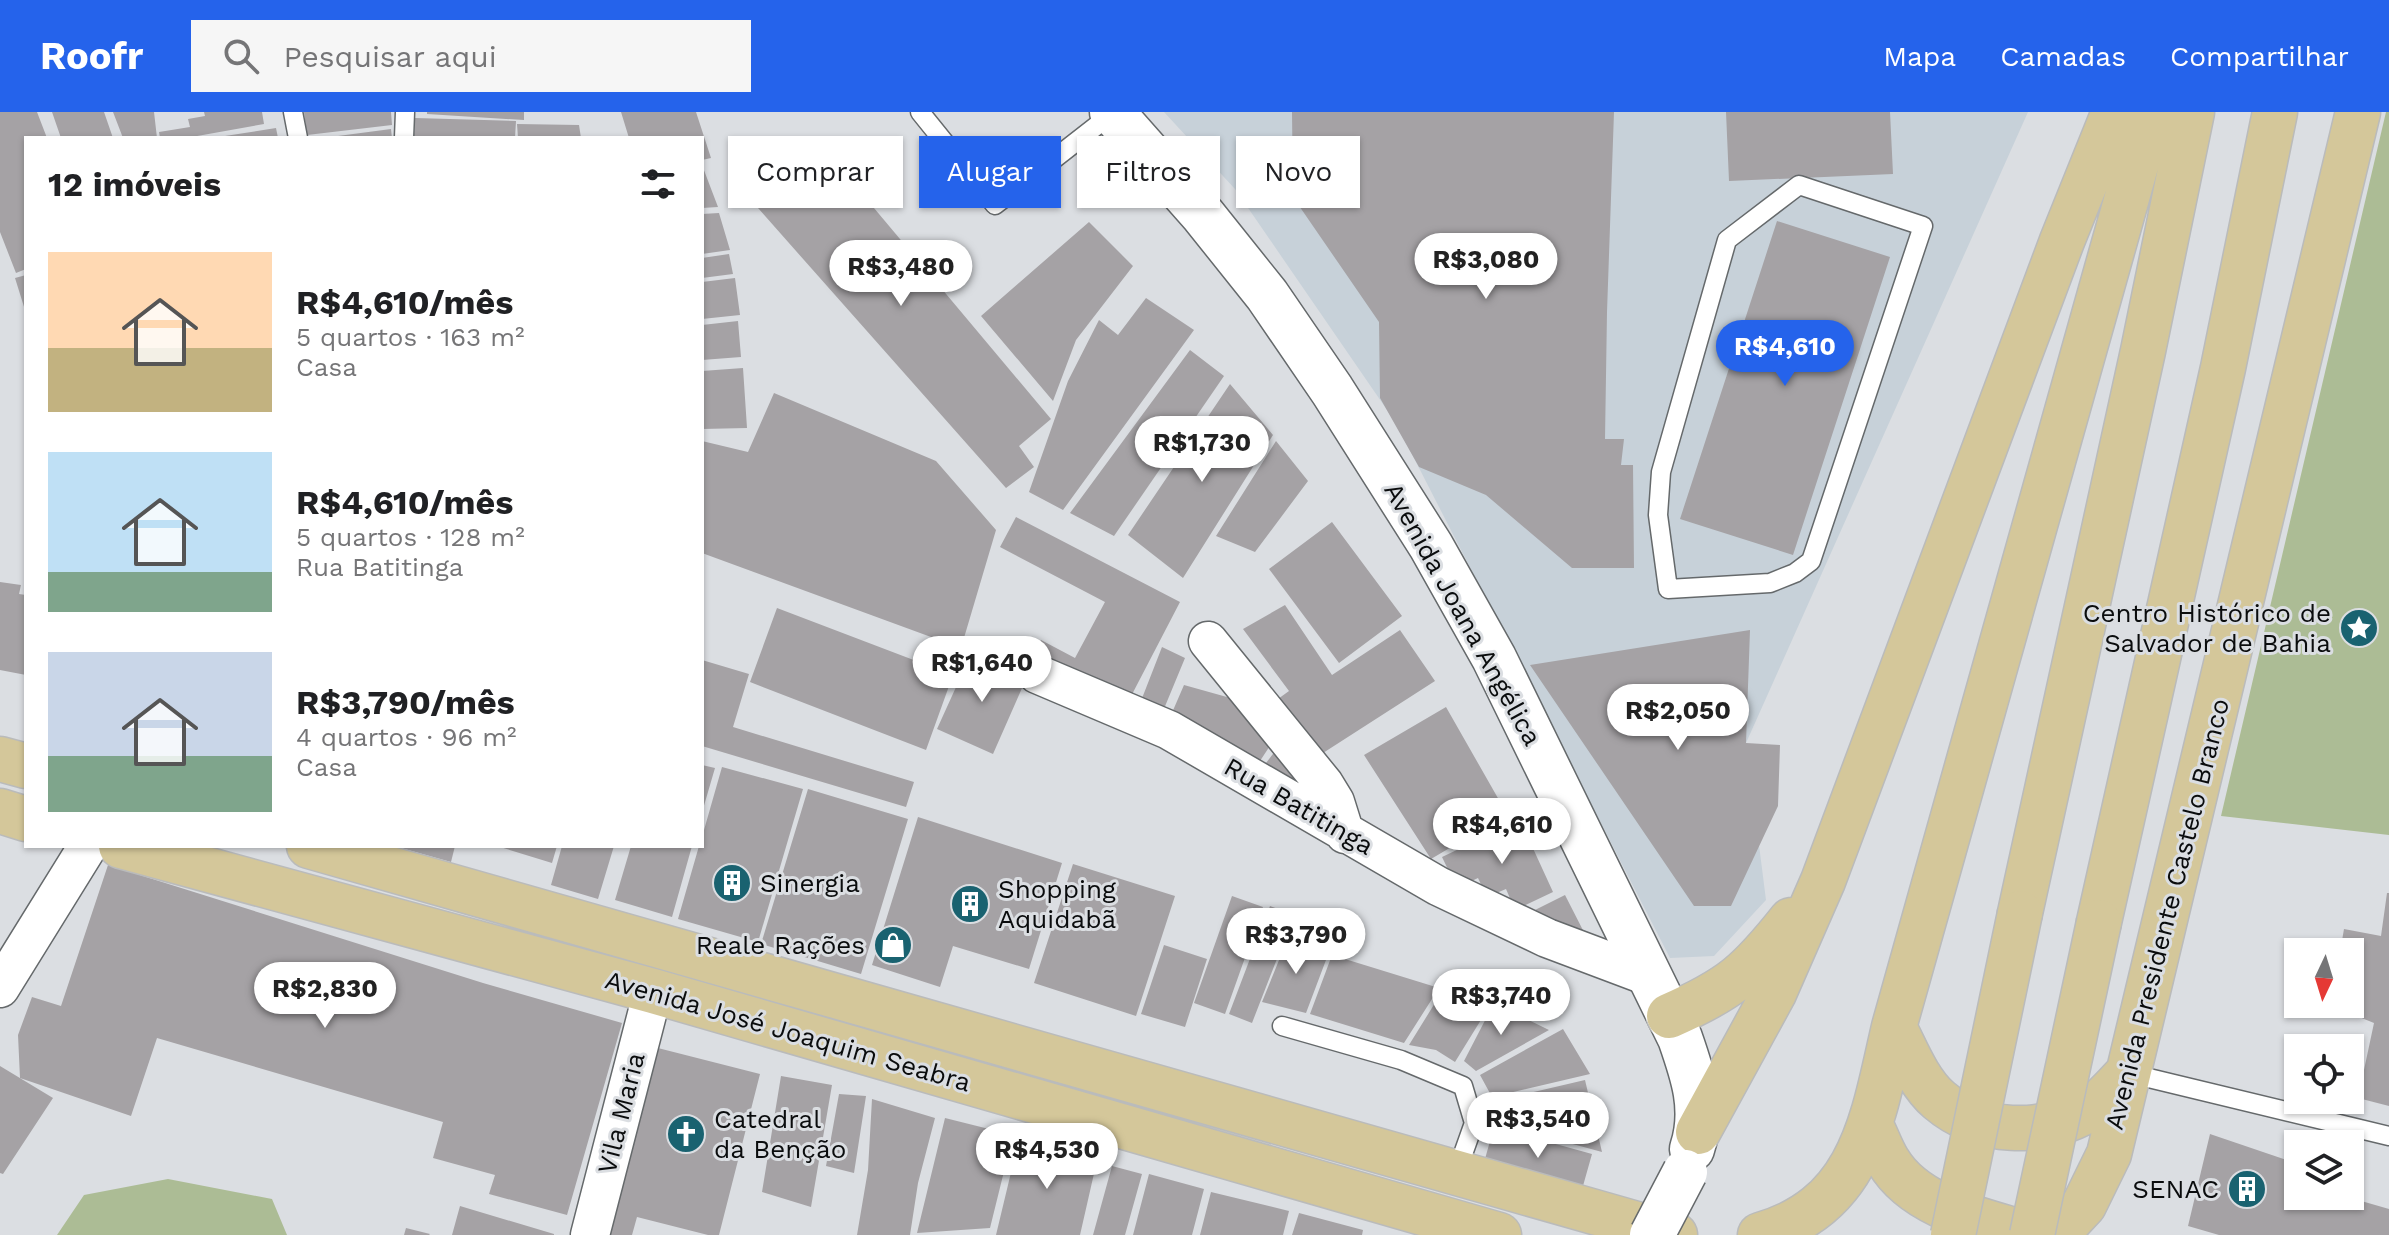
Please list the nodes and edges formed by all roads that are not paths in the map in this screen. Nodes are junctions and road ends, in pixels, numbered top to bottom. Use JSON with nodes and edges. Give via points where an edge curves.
{"nodes":[{"id":1,"x":293,"y":112,"type":"edge"},
{"id":2,"x":405,"y":112,"type":"edge"},
{"id":3,"x":920,"y":112,"type":"edge"},
{"id":4,"x":1113,"y":112,"type":"edge"},
{"id":5,"x":2117,"y":112,"type":"edge"},
{"id":6,"x":2151,"y":112,"type":"edge"},
{"id":7,"x":2192,"y":112,"type":"edge"},
{"id":8,"x":2275,"y":112,"type":"edge"},
{"id":9,"x":2358,"y":112,"type":"edge"},
{"id":10,"x":298,"y":136,"type":"edge"},
{"id":11,"x":404,"y":136,"type":"edge"},
{"id":12,"x":1770,"y":583,"type":"joint"},
{"id":13,"x":1208,"y":641,"type":"dead end"},
{"id":14,"x":1037,"y":674,"type":"dead end"},
{"id":15,"x":0,"y":759,"type":"edge"},
{"id":16,"x":24,"y":765,"type":"edge"},
{"id":17,"x":0,"y":811,"type":"edge"},
{"id":18,"x":24,"y":818,"type":"edge"},
{"id":19,"x":1345,"y":834,"type":"junction"},
{"id":20,"x":87,"y":848,"type":"edge"},
{"id":21,"x":128,"y":848,"type":"edge"},
{"id":22,"x":324,"y":848,"type":"edge"},
{"id":23,"x":354,"y":852,"type":"edge"},
{"id":24,"x":1823,"y":881,"type":"junction"},
{"id":25,"x":1648,"y":976,"type":"junction"},
{"id":26,"x":0,"y":988,"type":"edge"},
{"id":27,"x":653,"y":991,"type":"junction"},
{"id":28,"x":1669,"y":1016,"type":"junction"},
{"id":29,"x":1282,"y":1026,"type":"dead end"},
{"id":30,"x":1894,"y":1027,"type":"junction"},
{"id":31,"x":2128,"y":1073,"type":"junction"},
{"id":32,"x":1871,"y":1126,"type":"junction"},
{"id":33,"x":2389,"y":1136,"type":"edge"},
{"id":34,"x":1691,"y":1152,"type":"junction"},
{"id":35,"x":1457,"y":1171,"type":"junction"},
{"id":36,"x":590,"y":1235,"type":"edge"},
{"id":37,"x":1499,"y":1235,"type":"edge"},
{"id":38,"x":1652,"y":1235,"type":"edge"},
{"id":39,"x":1675,"y":1235,"type":"edge"},
{"id":40,"x":1760,"y":1235,"type":"edge"},
{"id":41,"x":1953,"y":1235,"type":"edge"},
{"id":42,"x":2031,"y":1235,"type":"edge"},
{"id":43,"x":2056,"y":1235,"type":"edge"}],
"edges":[{"from":1,"to":10,"type":"lane"},
{"from":2,"to":11,"type":"lane"},
{"from":3,"to":4,"type":"lane","via":[[995,205]]},
{"from":4,"to":25,"type":"main road","name":"Avenida Joana Angélica","via":[[1267,295],[1431,546],[1494,658]]},
{"from":5,"to":24,"type":"main road","via":[[2062,241]]},
{"from":6,"to":30,"type":"main road"},
{"from":7,"to":41,"type":"main road","bridge":true},
{"from":8,"to":42,"type":"main road","bridge":true},
{"from":9,"to":31,"type":"main road","name":"Avenida Presidente Castelo Branco"},
{"from":12,"to":12,"type":"lane","via":[[1668,589],[1658,515],[1661,472],[1727,240],[1799,185],[1923,226],[1811,561]]},
{"from":13,"to":19,"type":"street","via":[[1324,784]]},
{"from":14,"to":19,"type":"street","name":"Rua Batitinga","via":[[1169,730]]},
{"from":15,"to":16,"type":"main road"},
{"from":17,"to":18,"type":"main road"},
{"from":19,"to":25,"type":"street","name":"Rua Batitinga","via":[[1547,938]]},
{"from":20,"to":26,"type":"street"},
{"from":21,"to":27,"type":"main road","name":"Avenida José Joaquim Seabra"},
{"from":22,"to":23,"type":"main road","name":"Avenida José Joaquim Seabra"},
{"from":23,"to":35,"type":"main road","name":"Avenida José Joaquim Seabra"},
{"from":24,"to":28,"type":"main road","via":[[1740,978],[1713,997]]},
{"from":24,"to":34,"type":"main road","via":[[1774,993]]},
{"from":25,"to":28,"type":"main road","name":"Avenida Joana Angélica"},
{"from":27,"to":36,"type":"street","name":"Vila Maria"},
{"from":27,"to":37,"type":"main road","name":"Avenida José Joaquim Seabra"},
{"from":28,"to":34,"type":"main road","name":"Avenida Joana Angélica","via":[[1698,1103]]},
{"from":29,"to":35,"type":"lane","via":[[1401,1060],[1463,1086],[1474,1123]]},
{"from":30,"to":31,"type":"main road","via":[[1938,1099],[1968,1119],[2016,1130],[2057,1124],[2090,1109]]},
{"from":30,"to":32,"type":"main road"},
{"from":31,"to":33,"type":"lane"},
{"from":31,"to":43,"type":"main road","name":"Avenida Presidente Castelo Branco","via":[[2109,1154],[2084,1205]]},
{"from":32,"to":40,"type":"main road","via":[[1850,1171],[1814,1210]]},
{"from":32,"to":42,"type":"main road","via":[[1889,1163],[1915,1190],[1954,1212]]},
{"from":34,"to":38,"type":"main road","bridge":true},
{"from":35,"to":39,"type":"main road","name":"Avenida José Joaquim Seabra"}]}
